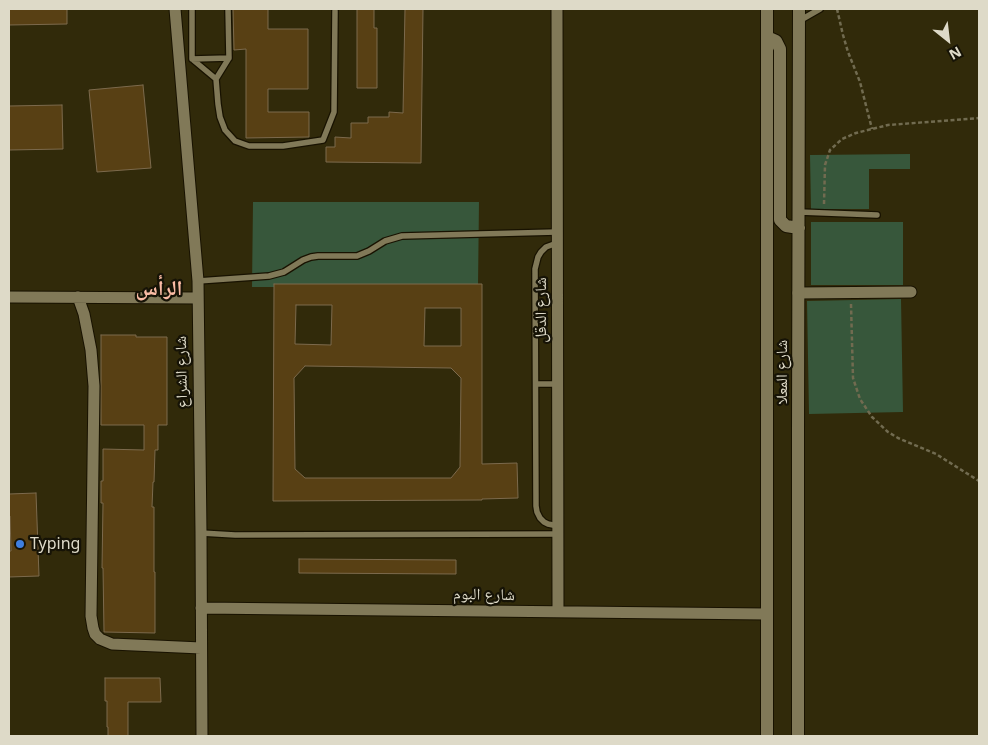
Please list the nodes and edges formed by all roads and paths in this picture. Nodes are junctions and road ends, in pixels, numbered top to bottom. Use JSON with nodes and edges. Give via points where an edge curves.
{"nodes":[{"id":1,"x":175,"y":9,"type":"edge"},
{"id":2,"x":192,"y":9,"type":"edge"},
{"id":3,"x":228,"y":9,"type":"edge"},
{"id":4,"x":557,"y":9,"type":"edge"},
{"id":5,"x":767,"y":9,"type":"edge"},
{"id":6,"x":820,"y":9,"type":"edge"},
{"id":7,"x":837,"y":9,"type":"edge"},
{"id":8,"x":335,"y":11,"type":"dead end"},
{"id":9,"x":799,"y":15,"type":"edge"},
{"id":10,"x":767,"y":37,"type":"junction"},
{"id":11,"x":229,"y":58,"type":"junction"},
{"id":12,"x":192,"y":59,"type":"junction"},
{"id":13,"x":216,"y":79,"type":"junction"},
{"id":14,"x":979,"y":118,"type":"edge"},
{"id":15,"x":872,"y":129,"type":"junction"},
{"id":16,"x":799,"y":212,"type":"junction"},
{"id":17,"x":824,"y":213,"type":"junction"},
{"id":18,"x":877,"y":214,"type":"dead end"},
{"id":19,"x":799,"y":228,"type":"junction"},
{"id":20,"x":557,"y":238,"type":"junction"},
{"id":21,"x":198,"y":280,"type":"junction"},
{"id":22,"x":851,"y":292,"type":"junction"},
{"id":23,"x":911,"y":292,"type":"dead end"},
{"id":24,"x":798,"y":293,"type":"junction"},
{"id":25,"x":9,"y":297,"type":"edge"},
{"id":26,"x":78,"y":297,"type":"junction"},
{"id":27,"x":198,"y":298,"type":"junction"},
{"id":28,"x":536,"y":384,"type":"junction"},
{"id":29,"x":558,"y":384,"type":"junction"},
{"id":30,"x":979,"y":480,"type":"edge"},
{"id":31,"x":558,"y":530,"type":"junction"},
{"id":32,"x":201,"y":534,"type":"junction"},
{"id":33,"x":201,"y":608,"type":"junction"},
{"id":34,"x":558,"y":612,"type":"junction"},
{"id":35,"x":766,"y":614,"type":"junction"},
{"id":36,"x":201,"y":648,"type":"junction"},
{"id":37,"x":202,"y":736,"type":"edge"},
{"id":38,"x":766,"y":736,"type":"edge"},
{"id":39,"x":798,"y":736,"type":"edge"}],
"edges":[{"from":1,"to":21,"type":"street","name":"شارع الشراع"},
{"from":2,"to":12,"type":"lane"},
{"from":3,"to":11,"type":"lane"},
{"from":4,"to":20,"type":"street","name":"شارع الدقل"},
{"from":5,"to":10,"type":"street","name":"شارع المعلا"},
{"from":6,"to":9,"type":"lane"},
{"from":7,"to":15,"type":"path"},
{"from":8,"to":13,"type":"lane","via":[[334,112],[323,140],[283,146],[249,146],[235,141],[220,118]]},
{"from":9,"to":16,"type":"street","name":"شارع المعلا"},
{"from":10,"to":19,"type":"street","via":[[776,41],[780,48],[780,220],[786,226]]},
{"from":10,"to":35,"type":"street","name":"شارع المعلا"},
{"from":11,"to":12,"type":"lane"},
{"from":11,"to":13,"type":"lane"},
{"from":12,"to":13,"type":"lane"},
{"from":14,"to":15,"type":"path"},
{"from":15,"to":17,"type":"path","via":[[849,135],[830,150],[825,165]]},
{"from":16,"to":17,"type":"lane"},
{"from":16,"to":19,"type":"street","name":"شارع المعلا"},
{"from":17,"to":18,"type":"lane"},
{"from":19,"to":24,"type":"street","name":"شارع المعلا"},
{"from":20,"to":21,"type":"lane","via":[[402,236],[357,256],[311,257],[284,272],[269,276]]},
{"from":20,"to":28,"type":"lane","via":[[536,262]]},
{"from":20,"to":29,"type":"street","name":"شارع الدقل"},
{"from":21,"to":27,"type":"street","name":"شارع الشراع"},
{"from":22,"to":23,"type":"street"},
{"from":22,"to":24,"type":"street"},
{"from":22,"to":30,"type":"path","via":[[853,378],[865,408],[888,432],[936,454]]},
{"from":24,"to":39,"type":"street","name":"شارع المعلا"},
{"from":25,"to":26,"type":"street"},
{"from":26,"to":27,"type":"street"},
{"from":26,"to":36,"type":"street","via":[[91,350],[94,386],[92,628],[100,638],[112,644]]},
{"from":27,"to":32,"type":"street","name":"شارع الشراع"},
{"from":28,"to":29,"type":"lane"},
{"from":28,"to":31,"type":"lane","via":[[536,506],[540,518]]},
{"from":29,"to":31,"type":"street","name":"شارع الدقل"},
{"from":31,"to":32,"type":"lane"},
{"from":31,"to":34,"type":"street","name":"شارع الدقل"},
{"from":32,"to":33,"type":"street","name":"شارع الشراع"},
{"from":33,"to":34,"type":"street","name":"شارع البوم"},
{"from":33,"to":36,"type":"street","name":"شارع الشراع"},
{"from":34,"to":35,"type":"street","name":"شارع البوم"},
{"from":35,"to":38,"type":"street","name":"شارع المعلا"},
{"from":36,"to":37,"type":"street","name":"شارع الشراع"}]}
